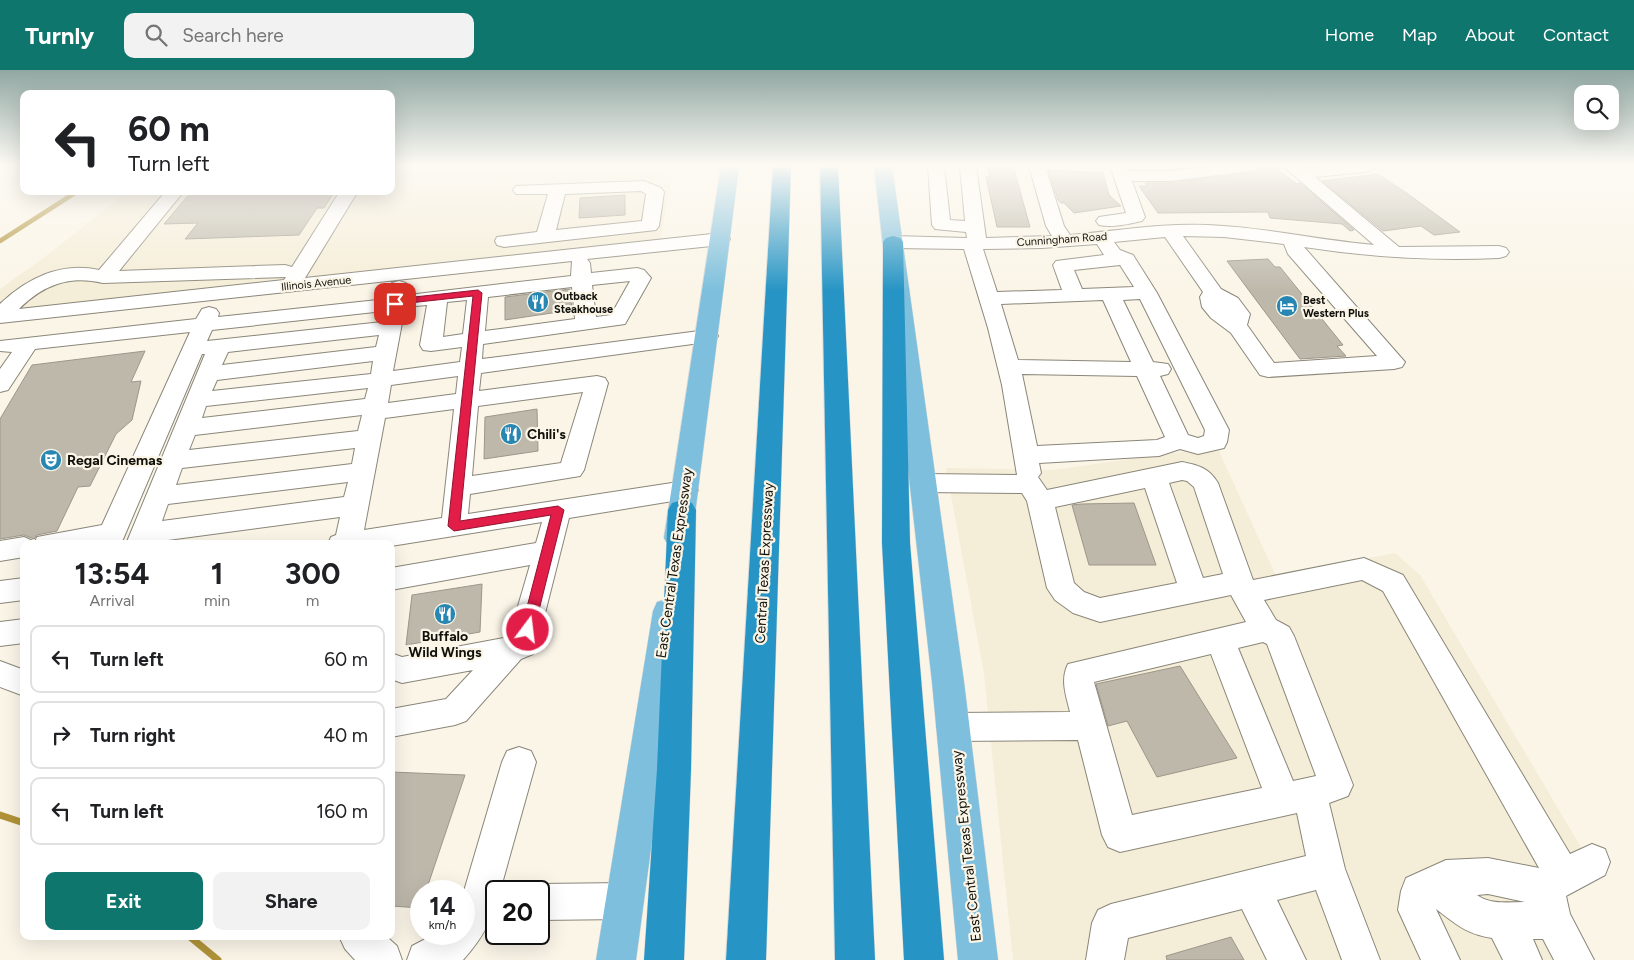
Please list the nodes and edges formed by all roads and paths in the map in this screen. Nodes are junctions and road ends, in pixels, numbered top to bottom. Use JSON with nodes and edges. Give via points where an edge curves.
{"nodes":[{"id":1,"x":162,"y":208,"type":"edge"},
{"id":2,"x":339,"y":208,"type":"edge"},
{"id":3,"x":553,"y":208,"type":"edge"},
{"id":4,"x":653,"y":208,"type":"edge"},
{"id":5,"x":725,"y":208,"type":"edge"},
{"id":6,"x":780,"y":208,"type":"edge"},
{"id":7,"x":830,"y":208,"type":"edge"},
{"id":8,"x":888,"y":208,"type":"edge"},
{"id":9,"x":940,"y":208,"type":"edge"},
{"id":10,"x":972,"y":208,"type":"edge"},
{"id":11,"x":1050,"y":208,"type":"edge"},
{"id":12,"x":1133,"y":208,"type":"edge"},
{"id":13,"x":1341,"y":208,"type":"edge"},
{"id":14,"x":1035,"y":224,"type":"dead end"},
{"id":15,"x":1170,"y":230,"type":"junction"},
{"id":16,"x":1060,"y":234,"type":"junction"},
{"id":17,"x":1376,"y":236,"type":"junction"},
{"id":18,"x":545,"y":237,"type":"junction"},
{"id":19,"x":1102,"y":237,"type":"junction"},
{"id":20,"x":1467,"y":237,"type":"dead end"},
{"id":21,"x":721,"y":239,"type":"junction"},
{"id":22,"x":504,"y":241,"type":"dead end"},
{"id":23,"x":893,"y":242,"type":"junction"},
{"id":24,"x":975,"y":243,"type":"junction"},
{"id":25,"x":1039,"y":243,"type":"junction"},
{"id":26,"x":1182,"y":248,"type":"junction"},
{"id":27,"x":1297,"y":248,"type":"junction"},
{"id":28,"x":1394,"y":252,"type":"junction"},
{"id":29,"x":1499,"y":252,"type":"dead end"},
{"id":30,"x":579,"y":255,"type":"junction"},
{"id":31,"x":1126,"y":259,"type":"junction"},
{"id":32,"x":1063,"y":265,"type":"junction"},
{"id":33,"x":402,"y":274,"type":"junction"},
{"id":34,"x":103,"y":277,"type":"junction"},
{"id":35,"x":295,"y":278,"type":"junction"},
{"id":36,"x":583,"y":280,"type":"junction"},
{"id":37,"x":478,"y":293,"type":"junction"},
{"id":38,"x":1147,"y":293,"type":"junction"},
{"id":39,"x":217,"y":294,"type":"junction"},
{"id":40,"x":1074,"y":296,"type":"junction"},
{"id":41,"x":1111,"y":296,"type":"junction"},
{"id":42,"x":438,"y":297,"type":"junction"},
{"id":43,"x":988,"y":298,"type":"junction"},
{"id":44,"x":396,"y":303,"type":"junction"},
{"id":45,"x":0,"y":317,"type":"edge"},
{"id":46,"x":586,"y":324,"type":"junction"},
{"id":47,"x":204,"y":325,"type":"junction"},
{"id":48,"x":390,"y":327,"type":"junction"},
{"id":49,"x":707,"y":336,"type":"junction"},
{"id":50,"x":473,"y":339,"type":"junction"},
{"id":51,"x":28,"y":344,"type":"junction"},
{"id":52,"x":6,"y":346,"type":"dead end"},
{"id":53,"x":219,"y":346,"type":"junction"},
{"id":54,"x":193,"y":349,"type":"junction"},
{"id":55,"x":385,"y":353,"type":"junction"},
{"id":56,"x":1009,"y":367,"type":"junction"},
{"id":57,"x":470,"y":368,"type":"junction"},
{"id":58,"x":1186,"y":368,"type":"junction"},
{"id":59,"x":1146,"y":369,"type":"junction"},
{"id":60,"x":207,"y":374,"type":"junction"},
{"id":61,"x":379,"y":380,"type":"junction"},
{"id":62,"x":0,"y":385,"type":"edge"},
{"id":63,"x":197,"y":400,"type":"junction"},
{"id":64,"x":467,"y":400,"type":"junction"},
{"id":65,"x":374,"y":409,"type":"junction"},
{"id":66,"x":186,"y":428,"type":"junction"},
{"id":67,"x":368,"y":438,"type":"junction"},
{"id":68,"x":1179,"y":441,"type":"junction"},
{"id":69,"x":1027,"y":455,"type":"junction"},
{"id":70,"x":172,"y":461,"type":"junction"},
{"id":71,"x":362,"y":470,"type":"junction"},
{"id":72,"x":1154,"y":477,"type":"junction"},
{"id":73,"x":923,"y":483,"type":"junction"},
{"id":74,"x":458,"y":487,"type":"junction"},
{"id":75,"x":1035,"y":493,"type":"junction"},
{"id":76,"x":158,"y":496,"type":"junction"},
{"id":77,"x":684,"y":500,"type":"junction"},
{"id":78,"x":356,"y":505,"type":"junction"},
{"id":79,"x":558,"y":510,"type":"junction"},
{"id":80,"x":454,"y":526,"type":"junction"},
{"id":81,"x":109,"y":539,"type":"edge"},
{"id":82,"x":141,"y":539,"type":"edge"},
{"id":83,"x":347,"y":540,"type":"edge"},
{"id":84,"x":392,"y":540,"type":"edge"},
{"id":85,"x":20,"y":548,"type":"edge"},
{"id":86,"x":0,"y":551,"type":"edge"},
{"id":87,"x":548,"y":551,"type":"junction"},
{"id":88,"x":395,"y":577,"type":"edge"},
{"id":89,"x":1242,"y":588,"type":"junction"},
{"id":90,"x":20,"y":590,"type":"edge"},
{"id":91,"x":1194,"y":591,"type":"junction"},
{"id":92,"x":0,"y":592,"type":"edge"},
{"id":93,"x":1266,"y":628,"type":"junction"},
{"id":94,"x":20,"y":632,"type":"edge"},
{"id":95,"x":0,"y":634,"type":"edge"},
{"id":96,"x":1220,"y":639,"type":"junction"},
{"id":97,"x":510,"y":650,"type":"junction"},
{"id":98,"x":395,"y":667,"type":"edge"},
{"id":99,"x":0,"y":674,"type":"edge"},
{"id":100,"x":20,"y":682,"type":"edge"},
{"id":101,"x":395,"y":722,"type":"edge"},
{"id":102,"x":1090,"y":726,"type":"junction"},
{"id":103,"x":953,"y":727,"type":"junction"},
{"id":104,"x":519,"y":762,"type":"dead end"},
{"id":105,"x":1297,"y":797,"type":"junction"},
{"id":106,"x":1327,"y":869,"type":"junction"},
{"id":107,"x":1434,"y":884,"type":"junction"},
{"id":108,"x":1564,"y":887,"type":"junction"},
{"id":109,"x":1251,"y":888,"type":"junction"},
{"id":110,"x":625,"y":901,"type":"junction"},
{"id":111,"x":550,"y":902,"type":"edge"},
{"id":112,"x":480,"y":911,"type":"edge"},
{"id":113,"x":1503,"y":921,"type":"junction"},
{"id":114,"x":362,"y":940,"type":"edge"},
{"id":115,"x":451,"y":945,"type":"edge"},
{"id":116,"x":383,"y":960,"type":"edge"},
{"id":117,"x":426,"y":960,"type":"edge"},
{"id":118,"x":616,"y":960,"type":"edge"},
{"id":119,"x":664,"y":960,"type":"edge"},
{"id":120,"x":746,"y":960,"type":"edge"},
{"id":121,"x":855,"y":960,"type":"edge"},
{"id":122,"x":924,"y":960,"type":"edge"},
{"id":123,"x":978,"y":960,"type":"edge"},
{"id":124,"x":1104,"y":960,"type":"edge"},
{"id":125,"x":1287,"y":960,"type":"edge"},
{"id":126,"x":1361,"y":960,"type":"edge"},
{"id":127,"x":1441,"y":960,"type":"edge"},
{"id":128,"x":1523,"y":960,"type":"edge"},
{"id":129,"x":1575,"y":960,"type":"edge"}],
"edges":[{"from":1,"to":34,"type":"street"},
{"from":2,"to":35,"type":"street"},
{"from":3,"to":18,"type":"street"},
{"from":4,"to":18,"type":"street","via":[[650,226]]},
{"from":5,"to":21,"type":"main road","name":"East Central Texas Expressway"},
{"from":6,"to":120,"type":"highway","name":"Central Texas Expressway"},
{"from":7,"to":121,"type":"highway"},
{"from":8,"to":23,"type":"main road","name":"East Central Texas Expressway"},
{"from":9,"to":24,"type":"street","via":[[941,225]]},
{"from":10,"to":24,"type":"street"},
{"from":11,"to":16,"type":"street"},
{"from":12,"to":16,"type":"street","via":[[1136,217]]},
{"from":13,"to":17,"type":"street"},
{"from":14,"to":25,"type":"street"},
{"from":15,"to":19,"type":"street","name":"Cunningham Road"},
{"from":15,"to":26,"type":"street"},
{"from":15,"to":27,"type":"street","name":"Cunningham Road","via":[[1242,232]]},
{"from":16,"to":19,"type":"street","name":"Cunningham Road"},
{"from":16,"to":25,"type":"street","name":"Cunningham Road"},
{"from":17,"to":20,"type":"street","via":[[1422,240]]},
{"from":17,"to":28,"type":"street"},
{"from":18,"to":22,"type":"street"},
{"from":19,"to":31,"type":"street","via":[[1113,254]]},
{"from":21,"to":30,"type":"street","name":"Illinois Avenue"},
{"from":21,"to":49,"type":"main road","name":"East Central Texas Expressway"},
{"from":23,"to":24,"type":"street","name":"Cunningham Road"},
{"from":23,"to":73,"type":"main road","name":"East Central Texas Expressway"},
{"from":23,"to":122,"type":"highway","via":[[896,543]]},
{"from":24,"to":25,"type":"street","name":"Cunningham Road"},
{"from":24,"to":32,"type":"street","via":[[1050,258]]},
{"from":24,"to":43,"type":"street"},
{"from":26,"to":27,"type":"street"},
{"from":26,"to":27,"type":"street","via":[[1214,293],[1231,302],[1240,314],[1240,321],[1235,325],[1268,370],[1394,362]]},
{"from":27,"to":28,"type":"street","name":"Cunningham Road"},
{"from":28,"to":29,"type":"street","name":"Cunningham Road","via":[[1450,255]]},
{"from":30,"to":33,"type":"street","name":"Illinois Avenue"},
{"from":30,"to":36,"type":"street"},
{"from":31,"to":32,"type":"street"},
{"from":31,"to":38,"type":"street"},
{"from":32,"to":40,"type":"street"},
{"from":33,"to":35,"type":"street","name":"Illinois Avenue"},
{"from":33,"to":44,"type":"lane"},
{"from":34,"to":35,"type":"street"},
{"from":34,"to":45,"type":"street","via":[[81,273],[57,276],[29,288]]},
{"from":35,"to":39,"type":"street","name":"Illinois Avenue"},
{"from":36,"to":37,"type":"lane"},
{"from":36,"to":46,"type":"street"},
{"from":36,"to":46,"type":"lane","via":[[638,274],[641,278],[618,320]]},
{"from":37,"to":42,"type":"lane"},
{"from":37,"to":50,"type":"street"},
{"from":38,"to":41,"type":"street"},
{"from":38,"to":58,"type":"street"},
{"from":39,"to":45,"type":"street","name":"Illinois Avenue"},
{"from":39,"to":47,"type":"street"},
{"from":40,"to":41,"type":"street"},
{"from":40,"to":43,"type":"street"},
{"from":41,"to":59,"type":"street"},
{"from":42,"to":44,"type":"lane"},
{"from":42,"to":50,"type":"lane","via":[[431,345]]},
{"from":43,"to":56,"type":"street"},
{"from":44,"to":47,"type":"street"},
{"from":44,"to":48,"type":"lane"},
{"from":46,"to":50,"type":"lane"},
{"from":47,"to":51,"type":"street"},
{"from":47,"to":54,"type":"street"},
{"from":48,"to":53,"type":"street"},
{"from":48,"to":55,"type":"lane"},
{"from":49,"to":57,"type":"street"},
{"from":49,"to":77,"type":"main road","name":"East Central Texas Expressway"},
{"from":50,"to":57,"type":"street"},
{"from":51,"to":52,"type":"street"},
{"from":51,"to":62,"type":"lane"},
{"from":53,"to":54,"type":"street"},
{"from":53,"to":60,"type":"street"},
{"from":54,"to":81,"type":"street"},
{"from":55,"to":60,"type":"lane"},
{"from":55,"to":61,"type":"lane"},
{"from":56,"to":59,"type":"street"},
{"from":56,"to":69,"type":"street"},
{"from":57,"to":61,"type":"street"},
{"from":57,"to":64,"type":"street"},
{"from":58,"to":59,"type":"street"},
{"from":58,"to":68,"type":"street","via":[[1218,430],[1215,442],[1198,446]]},
{"from":59,"to":68,"type":"street"},
{"from":60,"to":63,"type":"street"},
{"from":61,"to":63,"type":"street"},
{"from":61,"to":65,"type":"lane"},
{"from":63,"to":66,"type":"street"},
{"from":64,"to":65,"type":"street"},
{"from":64,"to":74,"type":"street"},
{"from":64,"to":74,"type":"street","via":[[597,383],[571,470]]},
{"from":65,"to":66,"type":"street"},
{"from":65,"to":67,"type":"lane"},
{"from":66,"to":70,"type":"street"},
{"from":67,"to":70,"type":"street"},
{"from":67,"to":71,"type":"lane"},
{"from":68,"to":69,"type":"street","via":[[1159,448]]},
{"from":69,"to":75,"type":"street"},
{"from":70,"to":76,"type":"street"},
{"from":71,"to":76,"type":"street"},
{"from":71,"to":78,"type":"lane"},
{"from":72,"to":75,"type":"street"},
{"from":72,"to":89,"type":"street","via":[[1182,471],[1194,473],[1205,483]]},
{"from":72,"to":91,"type":"street"},
{"from":73,"to":75,"type":"street"},
{"from":73,"to":103,"type":"main road","name":"East Central Texas Expressway"},
{"from":74,"to":80,"type":"street"},
{"from":75,"to":91,"type":"street","via":[[1061,588],[1076,602],[1100,610]]},
{"from":76,"to":82,"type":"street"},
{"from":77,"to":79,"type":"street"},
{"from":77,"to":110,"type":"main road","name":"East Central Texas Expressway"},
{"from":77,"to":119,"type":"highway"},
{"from":78,"to":82,"type":"street"},
{"from":78,"to":83,"type":"lane"},
{"from":79,"to":80,"type":"street"},
{"from":79,"to":87,"type":"street"},
{"from":80,"to":84,"type":"street"},
{"from":85,"to":86,"type":"street"},
{"from":87,"to":88,"type":"street"},
{"from":87,"to":97,"type":"street","via":[[522,645]]},
{"from":89,"to":91,"type":"street"},
{"from":89,"to":93,"type":"street"},
{"from":89,"to":108,"type":"street","via":[[1364,569],[1392,582]]},
{"from":90,"to":92,"type":"street"},
{"from":93,"to":96,"type":"street"},
{"from":93,"to":105,"type":"street","via":[[1279,636],[1336,785]]},
{"from":94,"to":95,"type":"street"},
{"from":96,"to":102,"type":"street","via":[[1079,673],[1078,685]]},
{"from":96,"to":105,"type":"street"},
{"from":97,"to":98,"type":"street","via":[[402,670]]},
{"from":97,"to":101,"type":"street","via":[[455,711]]},
{"from":99,"to":100,"type":"street"},
{"from":102,"to":103,"type":"street"},
{"from":102,"to":105,"type":"street","via":[[1120,835]]},
{"from":103,"to":123,"type":"main road","name":"East Central Texas Expressway"},
{"from":104,"to":112,"type":"street"},
{"from":105,"to":106,"type":"street"},
{"from":106,"to":109,"type":"street"},
{"from":106,"to":126,"type":"street"},
{"from":107,"to":108,"type":"street","via":[[1446,878],[1488,876]]},
{"from":107,"to":113,"type":"street","via":[[1476,916]]},
{"from":107,"to":127,"type":"street","via":[[1419,891],[1417,910]]},
{"from":108,"to":113,"type":"street"},
{"from":108,"to":129,"type":"street"},
{"from":109,"to":124,"type":"street","via":[[1111,923]]},
{"from":109,"to":125,"type":"street"},
{"from":110,"to":111,"type":"street"},
{"from":110,"to":118,"type":"main road","name":"East Central Texas Expressway"},
{"from":113,"to":128,"type":"street"},
{"from":114,"to":116,"type":"street"},
{"from":115,"to":117,"type":"street"}]}
